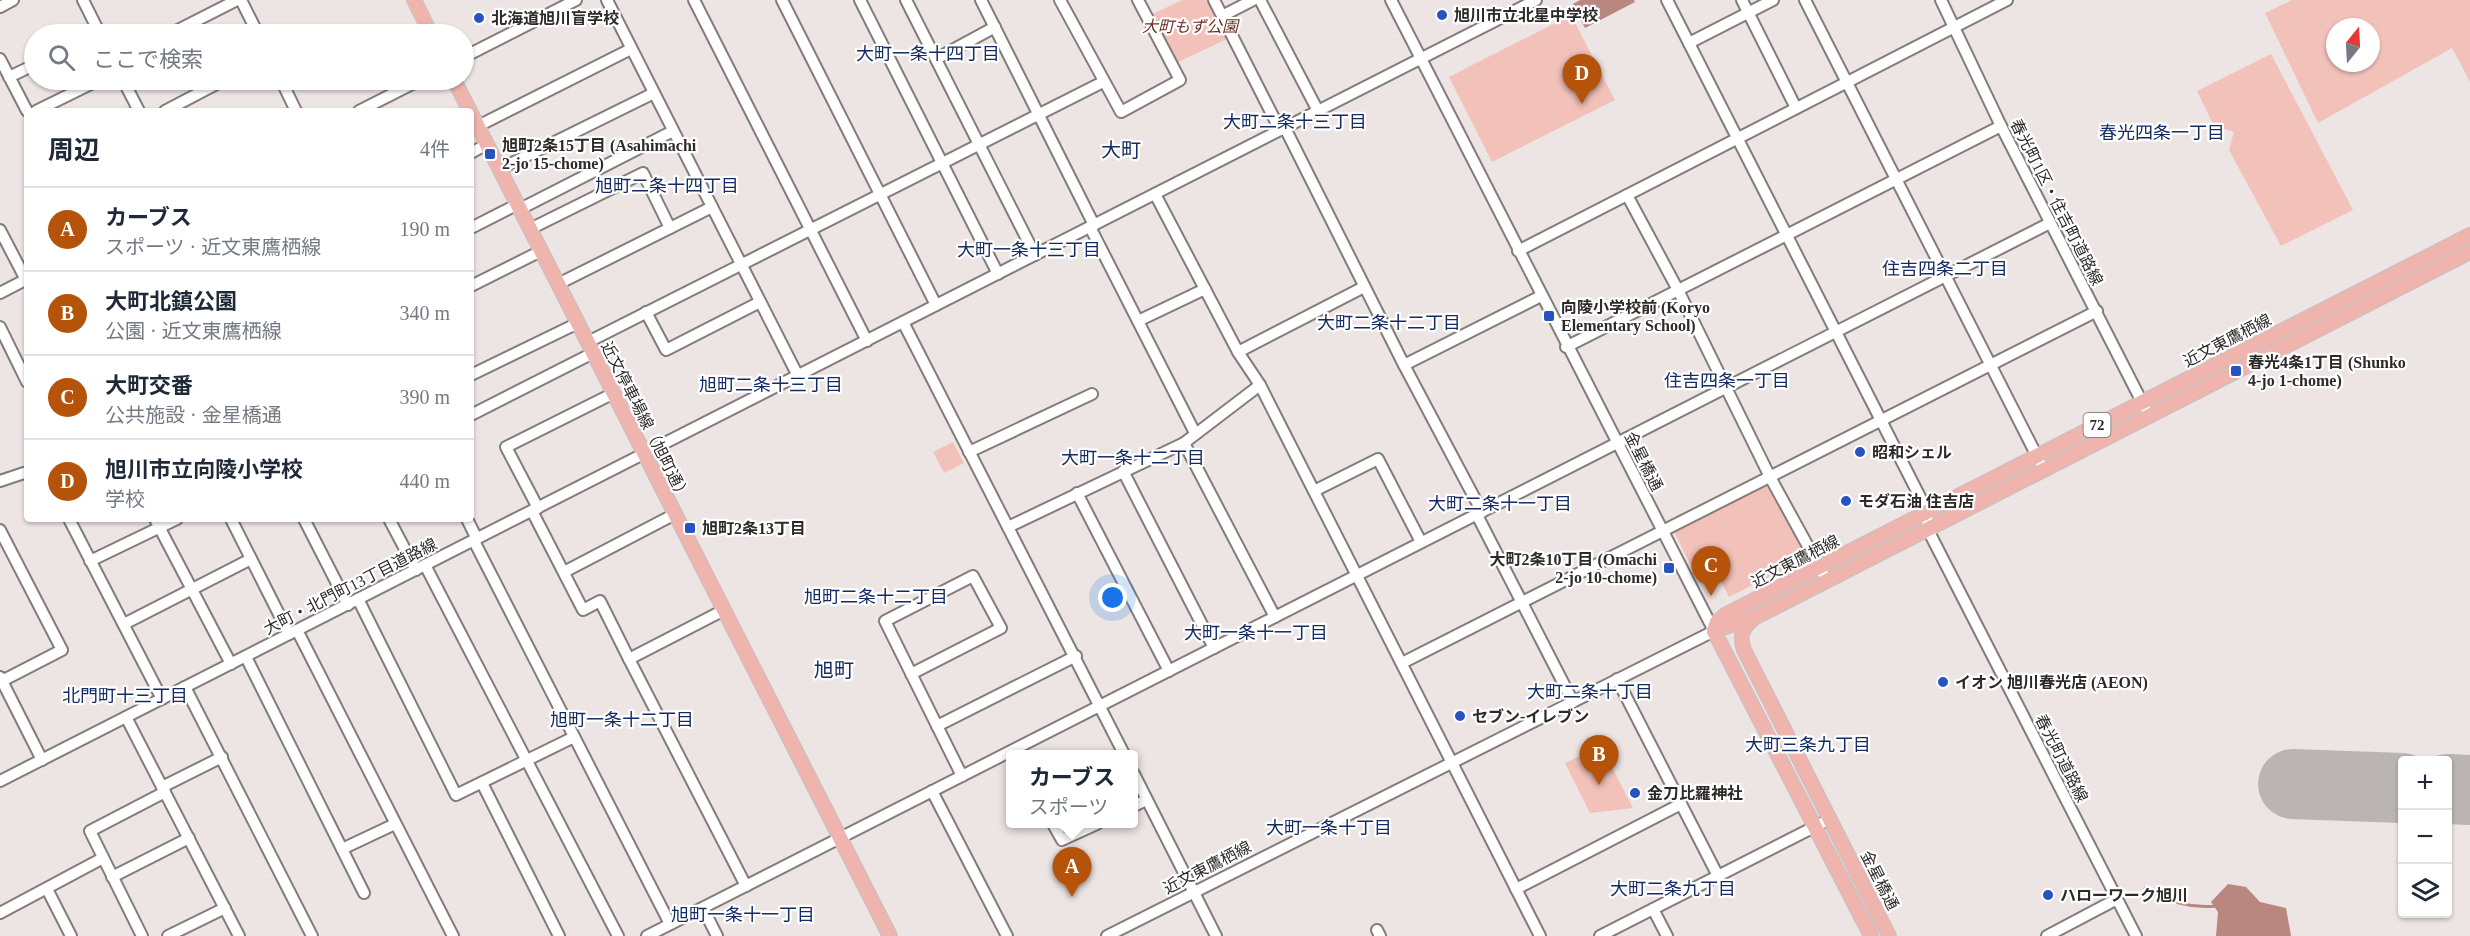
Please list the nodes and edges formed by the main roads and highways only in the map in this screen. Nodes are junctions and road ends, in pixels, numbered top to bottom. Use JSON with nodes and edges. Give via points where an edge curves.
{"nodes":[{"id":1,"x":414,"y":0,"type":"edge"},
{"id":2,"x":426,"y":24,"type":"edge"},
{"id":3,"x":459,"y":90,"type":"edge"},
{"id":4,"x":469,"y":108,"type":"edge"},
{"id":5,"x":474,"y":118,"type":"edge"},
{"id":6,"x":2470,"y":235,"type":"edge"},
{"id":7,"x":2470,"y":252,"type":"edge"},
{"id":8,"x":1756,"y":617,"type":"junction"},
{"id":9,"x":1714,"y":631,"type":"junction"},
{"id":10,"x":1744,"y":650,"type":"junction"},
{"id":11,"x":890,"y":936,"type":"edge"},
{"id":12,"x":1870,"y":936,"type":"edge"},
{"id":13,"x":1890,"y":936,"type":"edge"}],
"edges":[{"from":1,"to":2,"type":"main road"},
{"from":3,"to":4,"type":"main road","name":"近文停車場線（旭町通）"},
{"from":5,"to":11,"type":"main road","name":"近文停車場線（旭町通）"},
{"from":6,"to":9,"type":"main road","name":"近文東鷹栖線","number":"72","via":[[1725,615]]},
{"from":7,"to":8,"type":"main road","name":"近文東鷹栖線","number":"72"},
{"from":8,"to":9,"type":"main road","number":"72"},
{"from":8,"to":10,"type":"main road","via":[[1744,627],[1740,639]]},
{"from":9,"to":10,"type":"main road"},
{"from":9,"to":12,"type":"main road","name":"金星橋通"},
{"from":10,"to":13,"type":"main road","name":"金星橋通"}]}
